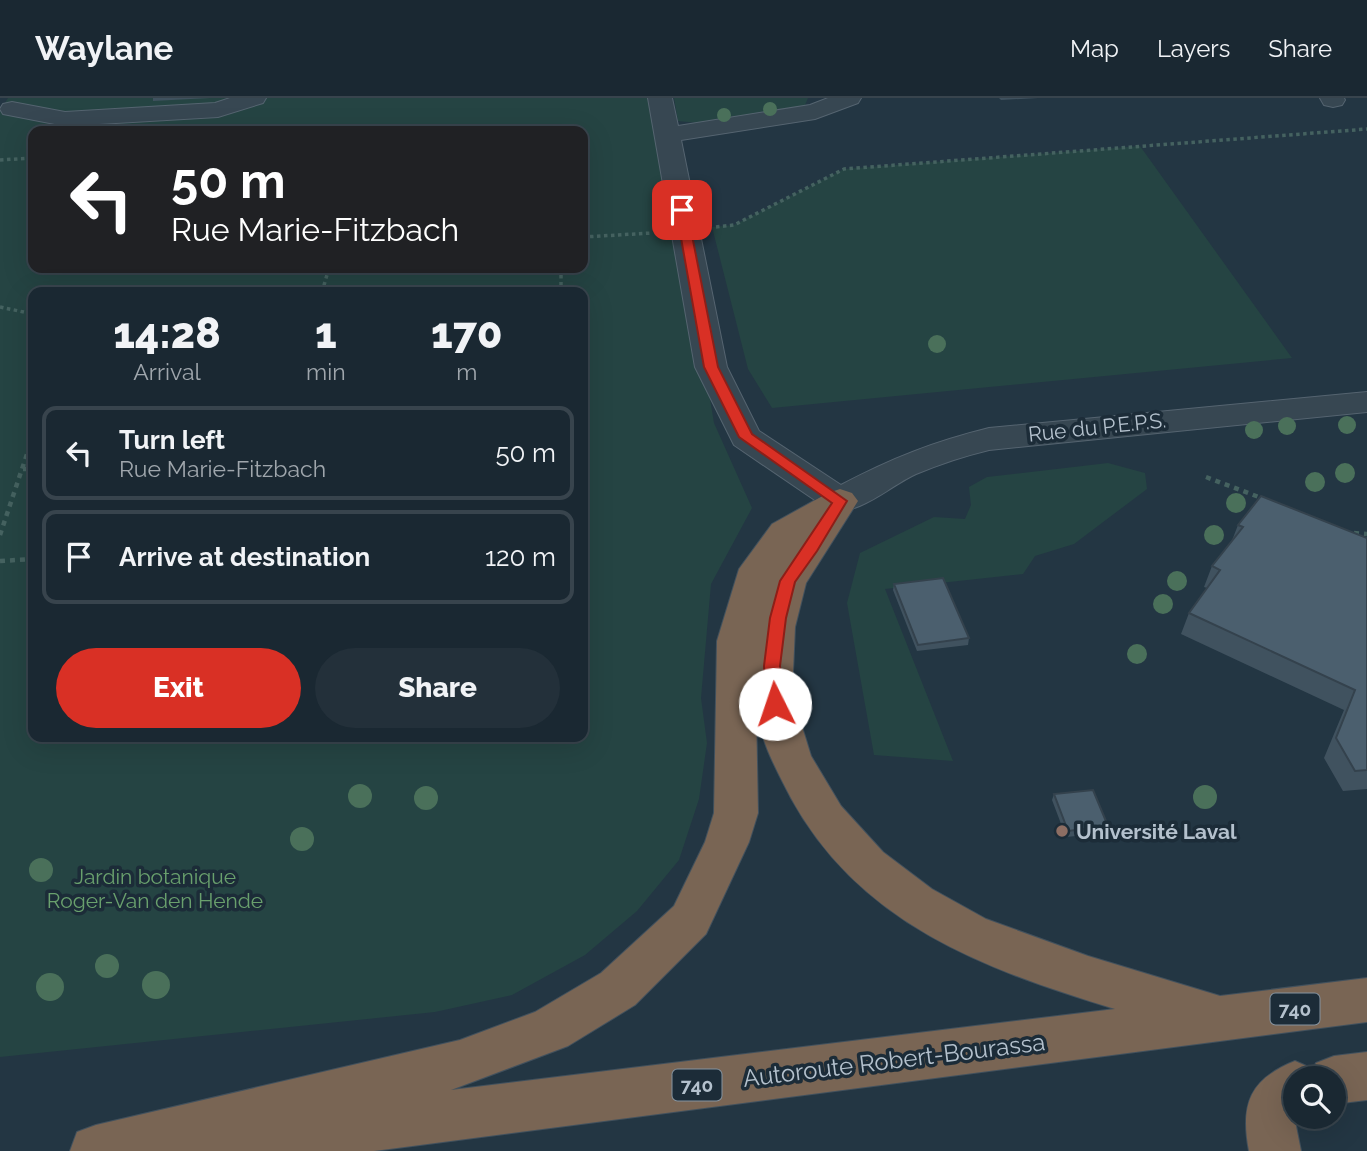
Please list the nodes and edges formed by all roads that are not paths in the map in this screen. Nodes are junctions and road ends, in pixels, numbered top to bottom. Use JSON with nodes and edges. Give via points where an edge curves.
{"nodes":[{"id":1,"x":254,"y":98,"type":"edge"},
{"id":2,"x":660,"y":98,"type":"edge"},
{"id":3,"x":849,"y":98,"type":"edge"},
{"id":4,"x":10,"y":108,"type":"edge"},
{"id":5,"x":667,"y":135,"type":"junction"},
{"id":6,"x":1367,"y":401,"type":"edge"},
{"id":7,"x":840,"y":501,"type":"junction"},
{"id":8,"x":1367,"y":1000,"type":"edge"},
{"id":9,"x":1223,"y":1019,"type":"junction"},
{"id":10,"x":1367,"y":1076,"type":"edge"},
{"id":11,"x":1346,"y":1079,"type":"edge"},
{"id":12,"x":1283,"y":1095,"type":"edge"},
{"id":13,"x":96,"y":1151,"type":"edge"},
{"id":14,"x":171,"y":1151,"type":"edge"},
{"id":15,"x":1275,"y":1151,"type":"edge"}],
"edges":[{"from":1,"to":4,"type":"street","via":[[218,110],[65,119]]},
{"from":2,"to":5,"type":"street"},
{"from":3,"to":5,"type":"street","via":[[815,112]]},
{"from":5,"to":7,"type":"street","via":[[711,367],[746,437]]},
{"from":6,"to":7,"type":"street","name":"Rue du P.E.P.S.","via":[[989,439],[902,467]]},
{"from":7,"to":9,"type":"highway","via":[[788,581],[772,666],[783,739],[822,817],[865,865],[910,901],[957,929],[1018,956]]},
{"from":7,"to":13,"type":"highway","via":[[785,533],[758,569],[736,640],[736,813],[727,842],[690,920],[618,989],[551,1030],[460,1064]]},
{"from":8,"to":9,"type":"highway","name":"Autoroute Robert-Bourassa","number":"740"},
{"from":9,"to":14,"type":"highway","name":"Autoroute Robert-Bourassa","number":"740"},
{"from":10,"to":11,"type":"highway"},
{"from":12,"to":15,"type":"highway","via":[[1276,1100],[1270,1126]]}]}
